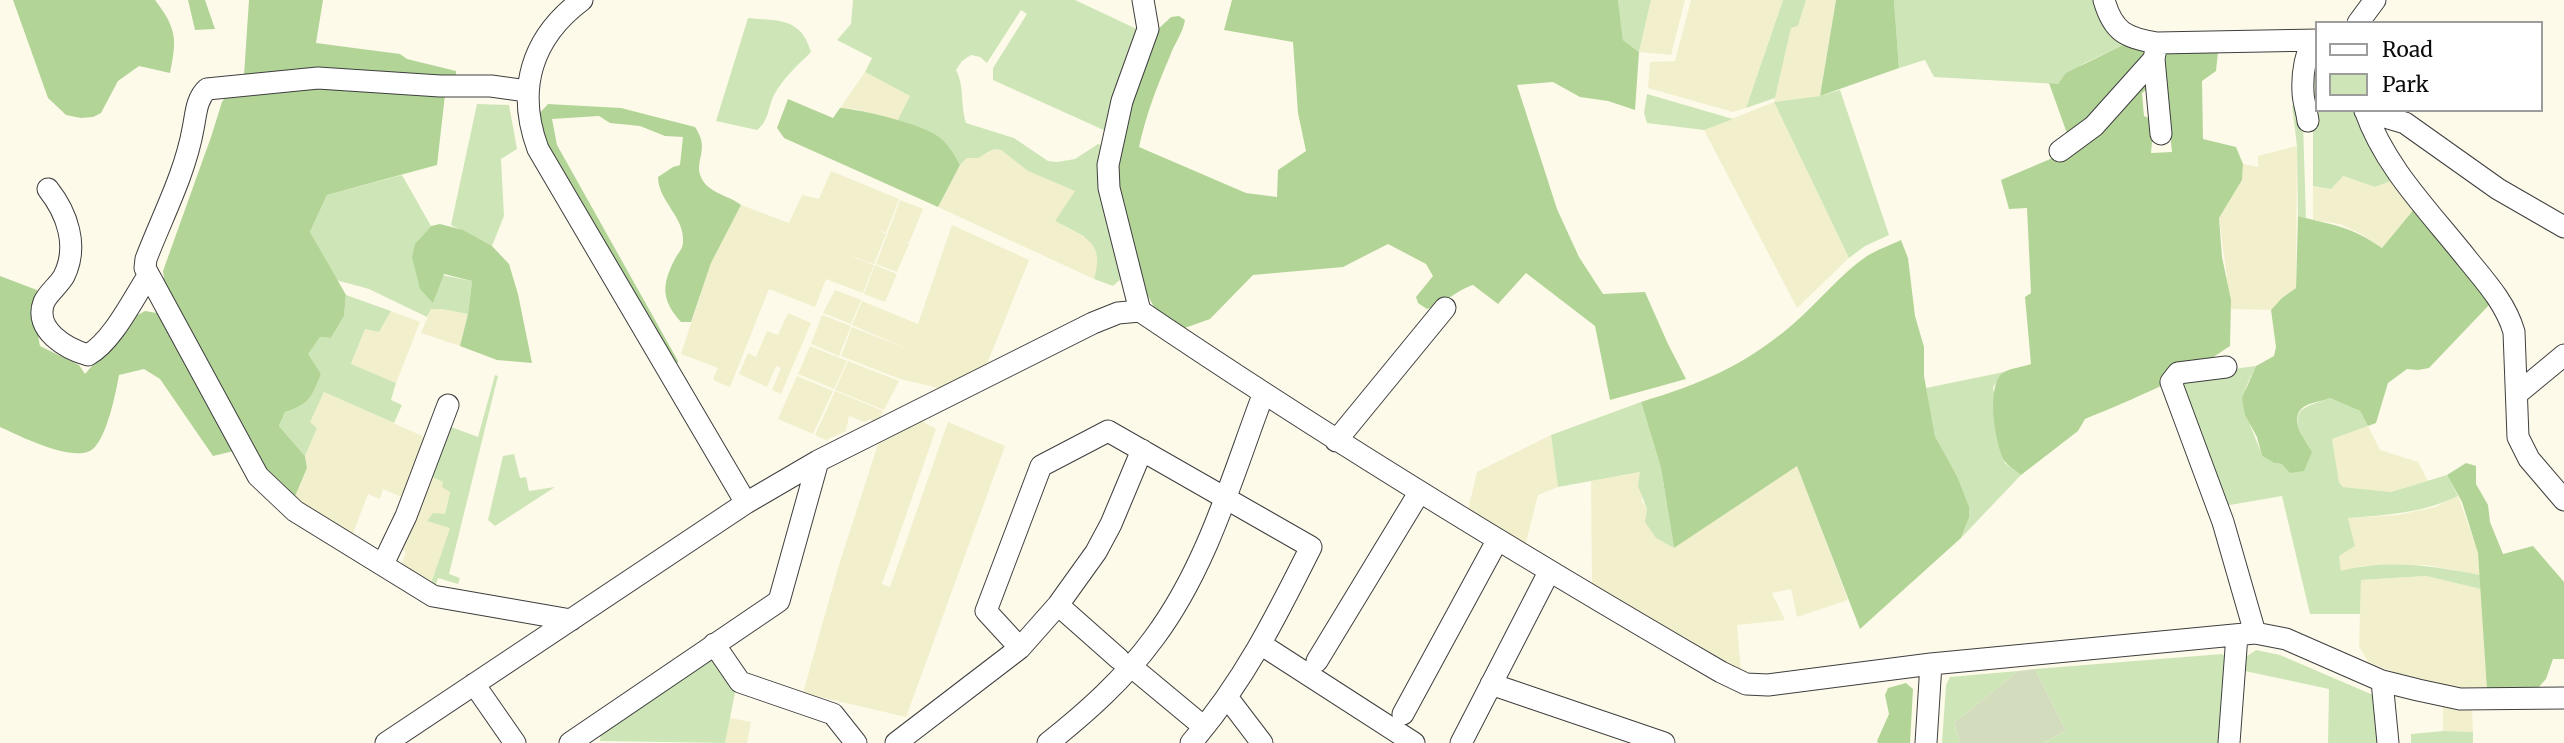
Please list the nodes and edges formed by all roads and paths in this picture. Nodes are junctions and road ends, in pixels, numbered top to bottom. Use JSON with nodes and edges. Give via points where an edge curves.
{"nodes":[{"id":1,"x":582,"y":0,"type":"edge"},
{"id":2,"x":1143,"y":0,"type":"edge"},
{"id":3,"x":2104,"y":0,"type":"edge"},
{"id":4,"x":2375,"y":0,"type":"edge"},
{"id":5,"x":2359,"y":21,"type":"edge"},
{"id":6,"x":2314,"y":41,"type":"edge"},
{"id":7,"x":2155,"y":51,"type":"junction"},
{"id":8,"x":527,"y":91,"type":"junction"},
{"id":9,"x":2365,"y":112,"type":"edge"},
{"id":10,"x":2368,"y":112,"type":"edge"},
{"id":11,"x":2308,"y":121,"type":"dead end"},
{"id":12,"x":2161,"y":134,"type":"dead end"},
{"id":13,"x":2060,"y":151,"type":"dead end"},
{"id":14,"x":48,"y":189,"type":"dead end"},
{"id":15,"x":2564,"y":227,"type":"edge"},
{"id":16,"x":148,"y":276,"type":"junction"},
{"id":17,"x":1445,"y":308,"type":"dead end"},
{"id":18,"x":1140,"y":311,"type":"junction"},
{"id":19,"x":2564,"y":355,"type":"edge"},
{"id":20,"x":2226,"y":367,"type":"dead end"},
{"id":21,"x":2517,"y":394,"type":"junction"},
{"id":22,"x":1262,"y":395,"type":"junction"},
{"id":23,"x":448,"y":405,"type":"dead end"},
{"id":24,"x":1336,"y":441,"type":"junction"},
{"id":25,"x":1142,"y":450,"type":"junction"},
{"id":26,"x":818,"y":461,"type":"junction"},
{"id":27,"x":1419,"y":493,"type":"junction"},
{"id":28,"x":1224,"y":497,"type":"junction"},
{"id":29,"x":2564,"y":500,"type":"edge"},
{"id":30,"x":746,"y":503,"type":"junction"},
{"id":31,"x":1497,"y":541,"type":"junction"},
{"id":32,"x":383,"y":564,"type":"junction"},
{"id":33,"x":1549,"y":572,"type":"junction"},
{"id":34,"x":1058,"y":605,"type":"junction"},
{"id":35,"x":571,"y":620,"type":"junction"},
{"id":36,"x":2246,"y":634,"type":"junction"},
{"id":37,"x":714,"y":644,"type":"junction"},
{"id":38,"x":1262,"y":645,"type":"junction"},
{"id":39,"x":1020,"y":648,"type":"junction"},
{"id":40,"x":1119,"y":659,"type":"dead end"},
{"id":41,"x":1317,"y":661,"type":"dead end"},
{"id":42,"x":1931,"y":664,"type":"junction"},
{"id":43,"x":1139,"y":673,"type":"dead end"},
{"id":44,"x":2382,"y":681,"type":"junction"},
{"id":45,"x":474,"y":684,"type":"junction"},
{"id":46,"x":1491,"y":684,"type":"junction"},
{"id":47,"x":1227,"y":697,"type":"junction"},
{"id":48,"x":2564,"y":698,"type":"edge"},
{"id":49,"x":1403,"y":714,"type":"dead end"},
{"id":50,"x":1198,"y":735,"type":"edge"},
{"id":51,"x":579,"y":741,"type":"edge"},
{"id":52,"x":386,"y":743,"type":"edge"},
{"id":53,"x":514,"y":743,"type":"edge"},
{"id":54,"x":856,"y":743,"type":"edge"},
{"id":55,"x":896,"y":743,"type":"edge"},
{"id":56,"x":1048,"y":743,"type":"edge"},
{"id":57,"x":1262,"y":743,"type":"edge"},
{"id":58,"x":1414,"y":743,"type":"edge"},
{"id":59,"x":1461,"y":743,"type":"edge"},
{"id":60,"x":1664,"y":743,"type":"edge"},
{"id":61,"x":1926,"y":743,"type":"edge"},
{"id":62,"x":2230,"y":743,"type":"edge"},
{"id":63,"x":2389,"y":743,"type":"edge"}],
"edges":[{"from":1,"to":8,"type":"street","via":[[544,39]]},
{"from":2,"to":18,"type":"street","via":[[1148,29],[1122,101],[1108,165],[1109,188]]},
{"from":3,"to":7,"type":"street","via":[[2109,17],[2123,33]]},
{"from":4,"to":5,"type":"street"},
{"from":6,"to":7,"type":"street"},
{"from":6,"to":11,"type":"street","via":[[2305,57],[2302,96]]},
{"from":7,"to":12,"type":"street"},
{"from":7,"to":13,"type":"street","via":[[2094,126]]},
{"from":8,"to":16,"type":"street","via":[[318,78],[206,89],[198,101],[183,167],[146,259]]},
{"from":8,"to":30,"type":"street","via":[[538,149]]},
{"from":9,"to":21,"type":"street","via":[[2387,158],[2510,319]]},
{"from":10,"to":15,"type":"street","via":[[2405,123],[2498,189]]},
{"from":14,"to":16,"type":"street","via":[[67,219],[70,236],[64,275],[44,303],[43,318],[52,336],[70,350],[88,355],[95,351]]},
{"from":16,"to":32,"type":"street","via":[[258,476],[295,511]]},
{"from":17,"to":24,"type":"street"},
{"from":18,"to":22,"type":"street"},
{"from":18,"to":26,"type":"street","via":[[1118,313],[1093,323]]},
{"from":19,"to":21,"type":"street"},
{"from":20,"to":36,"type":"street","via":[[2178,373],[2171,382],[2223,522]]},
{"from":21,"to":29,"type":"street","via":[[2521,447]]},
{"from":22,"to":24,"type":"street"},
{"from":22,"to":28,"type":"street"},
{"from":23,"to":32,"type":"street"},
{"from":24,"to":27,"type":"street"},
{"from":25,"to":28,"type":"street"},
{"from":25,"to":34,"type":"street","via":[[1096,552]]},
{"from":25,"to":39,"type":"street","via":[[1108,431],[1041,466],[986,611]]},
{"from":26,"to":30,"type":"street"},
{"from":26,"to":37,"type":"street","via":[[779,601]]},
{"from":27,"to":31,"type":"street"},
{"from":27,"to":41,"type":"street"},
{"from":28,"to":38,"type":"street","via":[[1311,547]]},
{"from":28,"to":56,"type":"street","via":[[1198,564],[1155,636],[1131,668]]},
{"from":30,"to":35,"type":"street"},
{"from":31,"to":33,"type":"street"},
{"from":31,"to":49,"type":"street"},
{"from":32,"to":35,"type":"street","via":[[433,596]]},
{"from":33,"to":42,"type":"street","via":[[1746,684]]},
{"from":33,"to":46,"type":"street"},
{"from":34,"to":39,"type":"street"},
{"from":34,"to":40,"type":"street"},
{"from":35,"to":45,"type":"street"},
{"from":36,"to":42,"type":"street"},
{"from":36,"to":44,"type":"street","via":[[2286,639]]},
{"from":36,"to":62,"type":"street"},
{"from":37,"to":51,"type":"street"},
{"from":37,"to":54,"type":"street","via":[[740,682],[834,714]]},
{"from":38,"to":47,"type":"street"},
{"from":38,"to":58,"type":"street"},
{"from":39,"to":55,"type":"street"},
{"from":42,"to":61,"type":"street"},
{"from":43,"to":50,"type":"street"},
{"from":44,"to":48,"type":"street","via":[[2460,699]]},
{"from":44,"to":63,"type":"street"},
{"from":45,"to":52,"type":"street"},
{"from":45,"to":53,"type":"street"},
{"from":46,"to":59,"type":"street"},
{"from":46,"to":60,"type":"street"},
{"from":47,"to":50,"type":"street"},
{"from":47,"to":57,"type":"street"}]}
